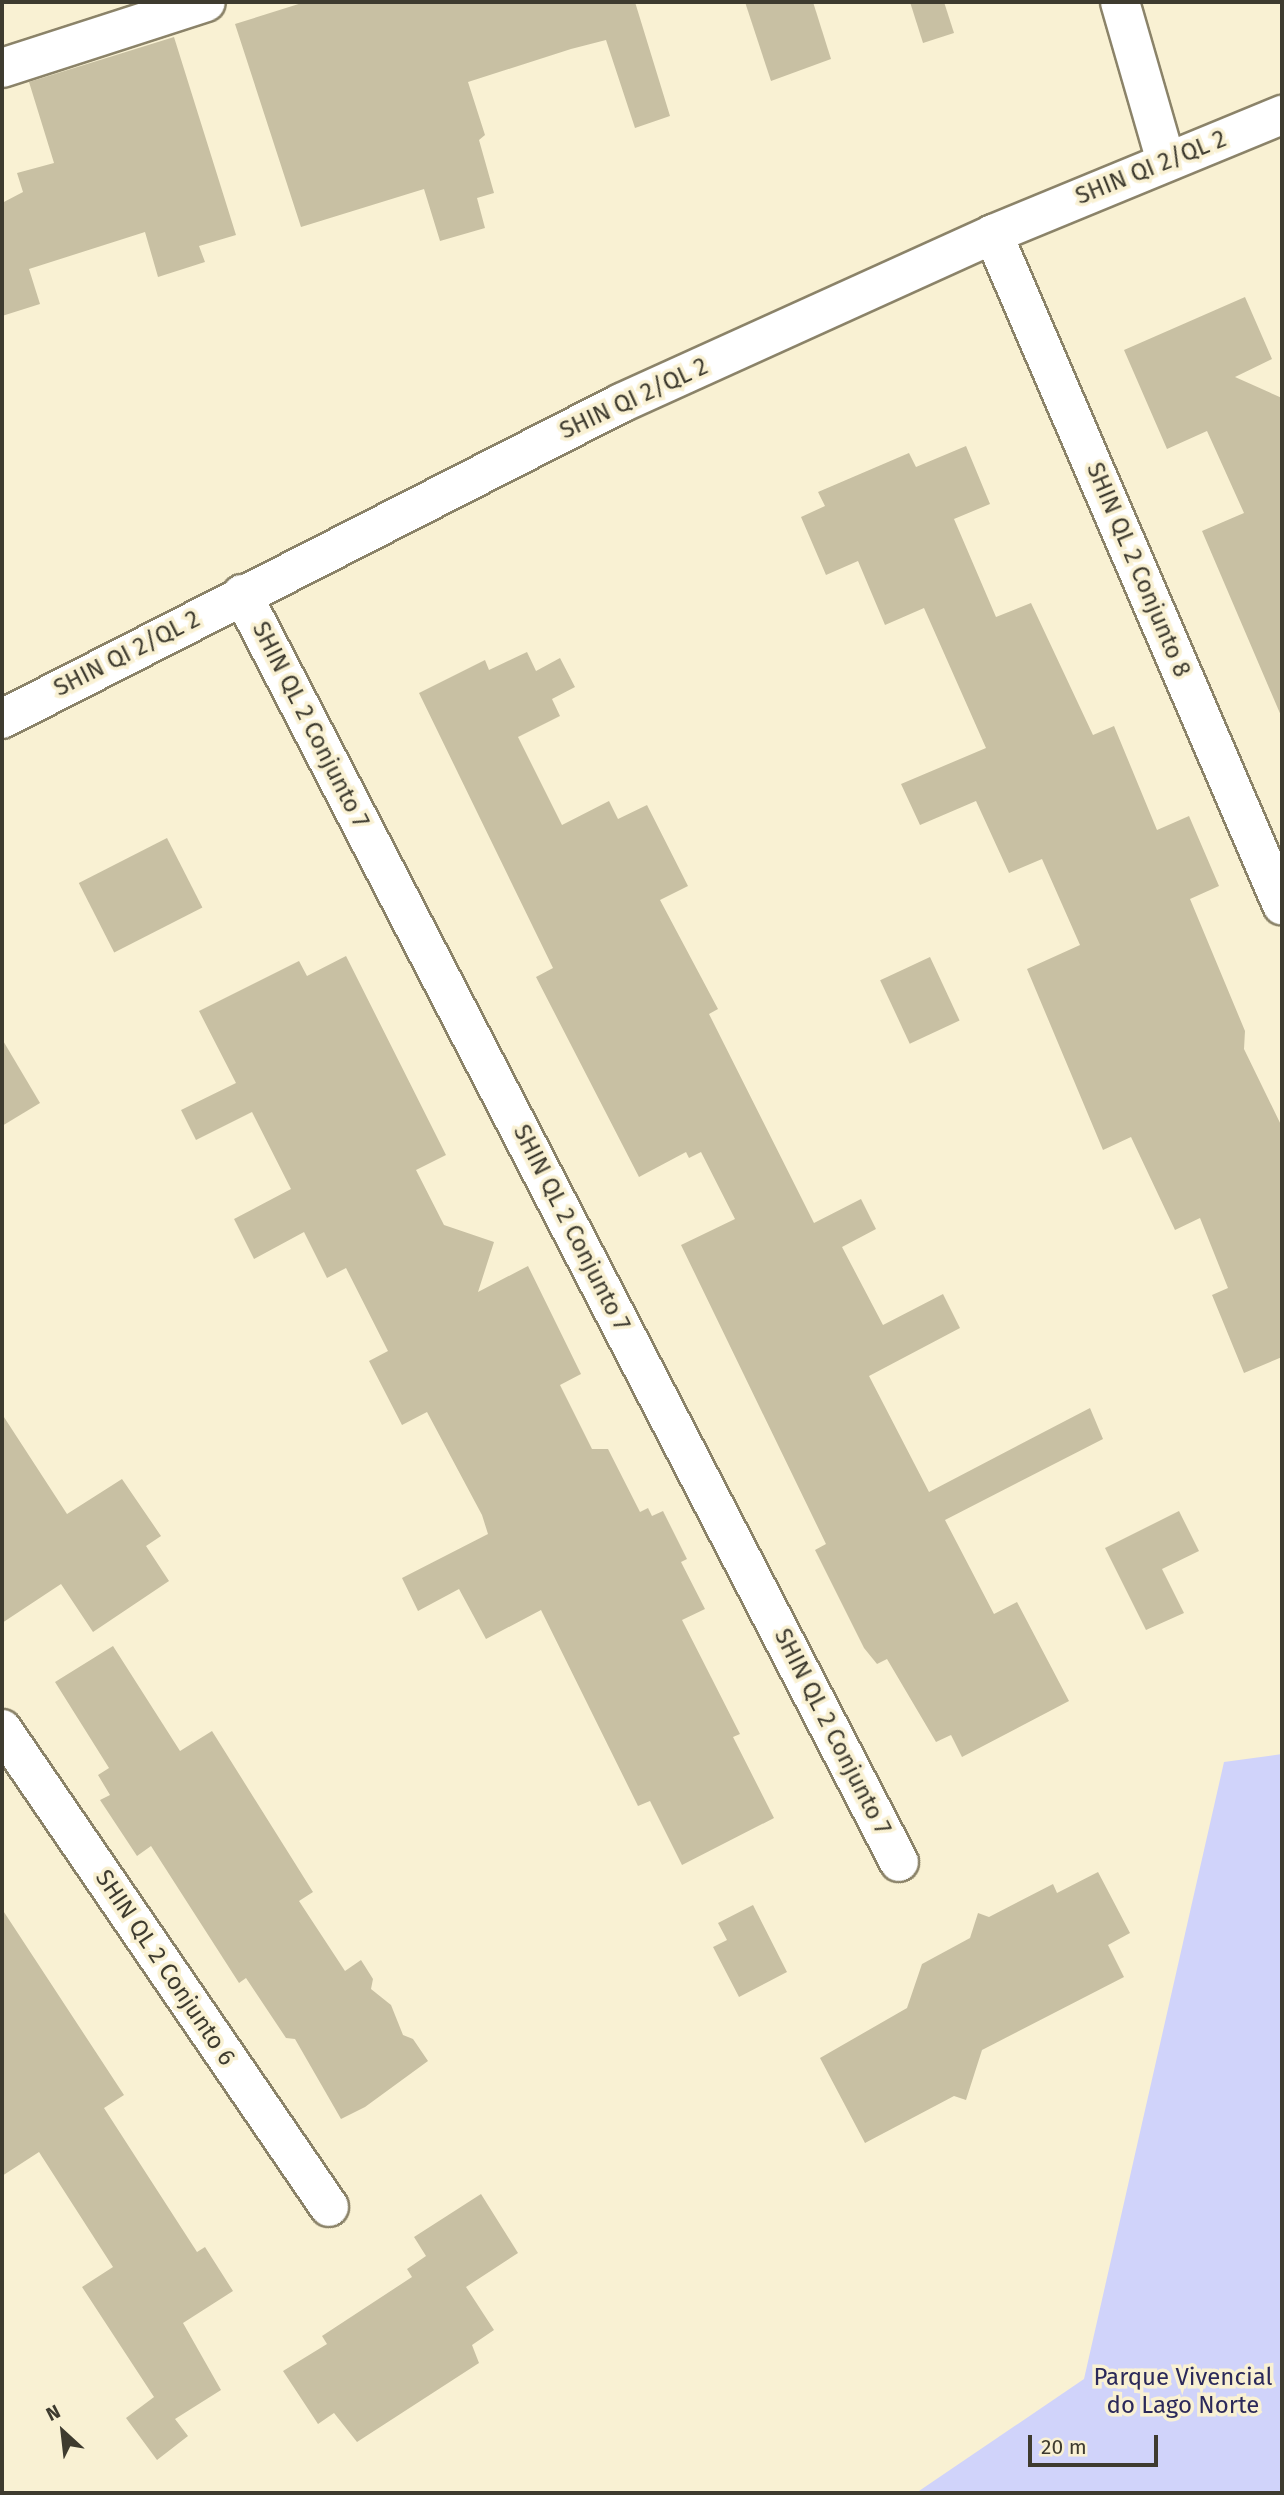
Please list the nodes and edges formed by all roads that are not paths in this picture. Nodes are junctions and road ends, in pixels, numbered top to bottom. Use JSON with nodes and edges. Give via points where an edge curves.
{"nodes":[{"id":1,"x":206,"y":2,"type":"edge"},
{"id":2,"x":1121,"y":2,"type":"edge"},
{"id":3,"x":2,"y":68,"type":"edge"},
{"id":4,"x":1282,"y":115,"type":"edge"},
{"id":5,"x":1166,"y":161,"type":"junction"},
{"id":6,"x":993,"y":234,"type":"junction"},
{"id":7,"x":243,"y":594,"type":"junction"},
{"id":8,"x":2,"y":719,"type":"edge"},
{"id":9,"x":1282,"y":905,"type":"edge"},
{"id":10,"x":2,"y":1729,"type":"edge"},
{"id":11,"x":900,"y":1862,"type":"dead end"},
{"id":12,"x":329,"y":2207,"type":"dead end"}],
"edges":[{"from":1,"to":3,"type":"street"},
{"from":2,"to":5,"type":"street"},
{"from":4,"to":5,"type":"street","name":"SHIN QI 2/QL 2"},
{"from":5,"to":6,"type":"street","name":"SHIN QI 2/QL 2"},
{"from":6,"to":7,"type":"street","name":"SHIN QI 2/QL 2","via":[[621,403]]},
{"from":6,"to":9,"type":"street","name":"SHIN QL 2 Conjunto 8"},
{"from":7,"to":8,"type":"street","name":"SHIN QI 2/QL 2"},
{"from":7,"to":11,"type":"street","name":"SHIN QL 2 Conjunto 7"},
{"from":10,"to":12,"type":"street","name":"SHIN QL 2 Conjunto 6"}]}
